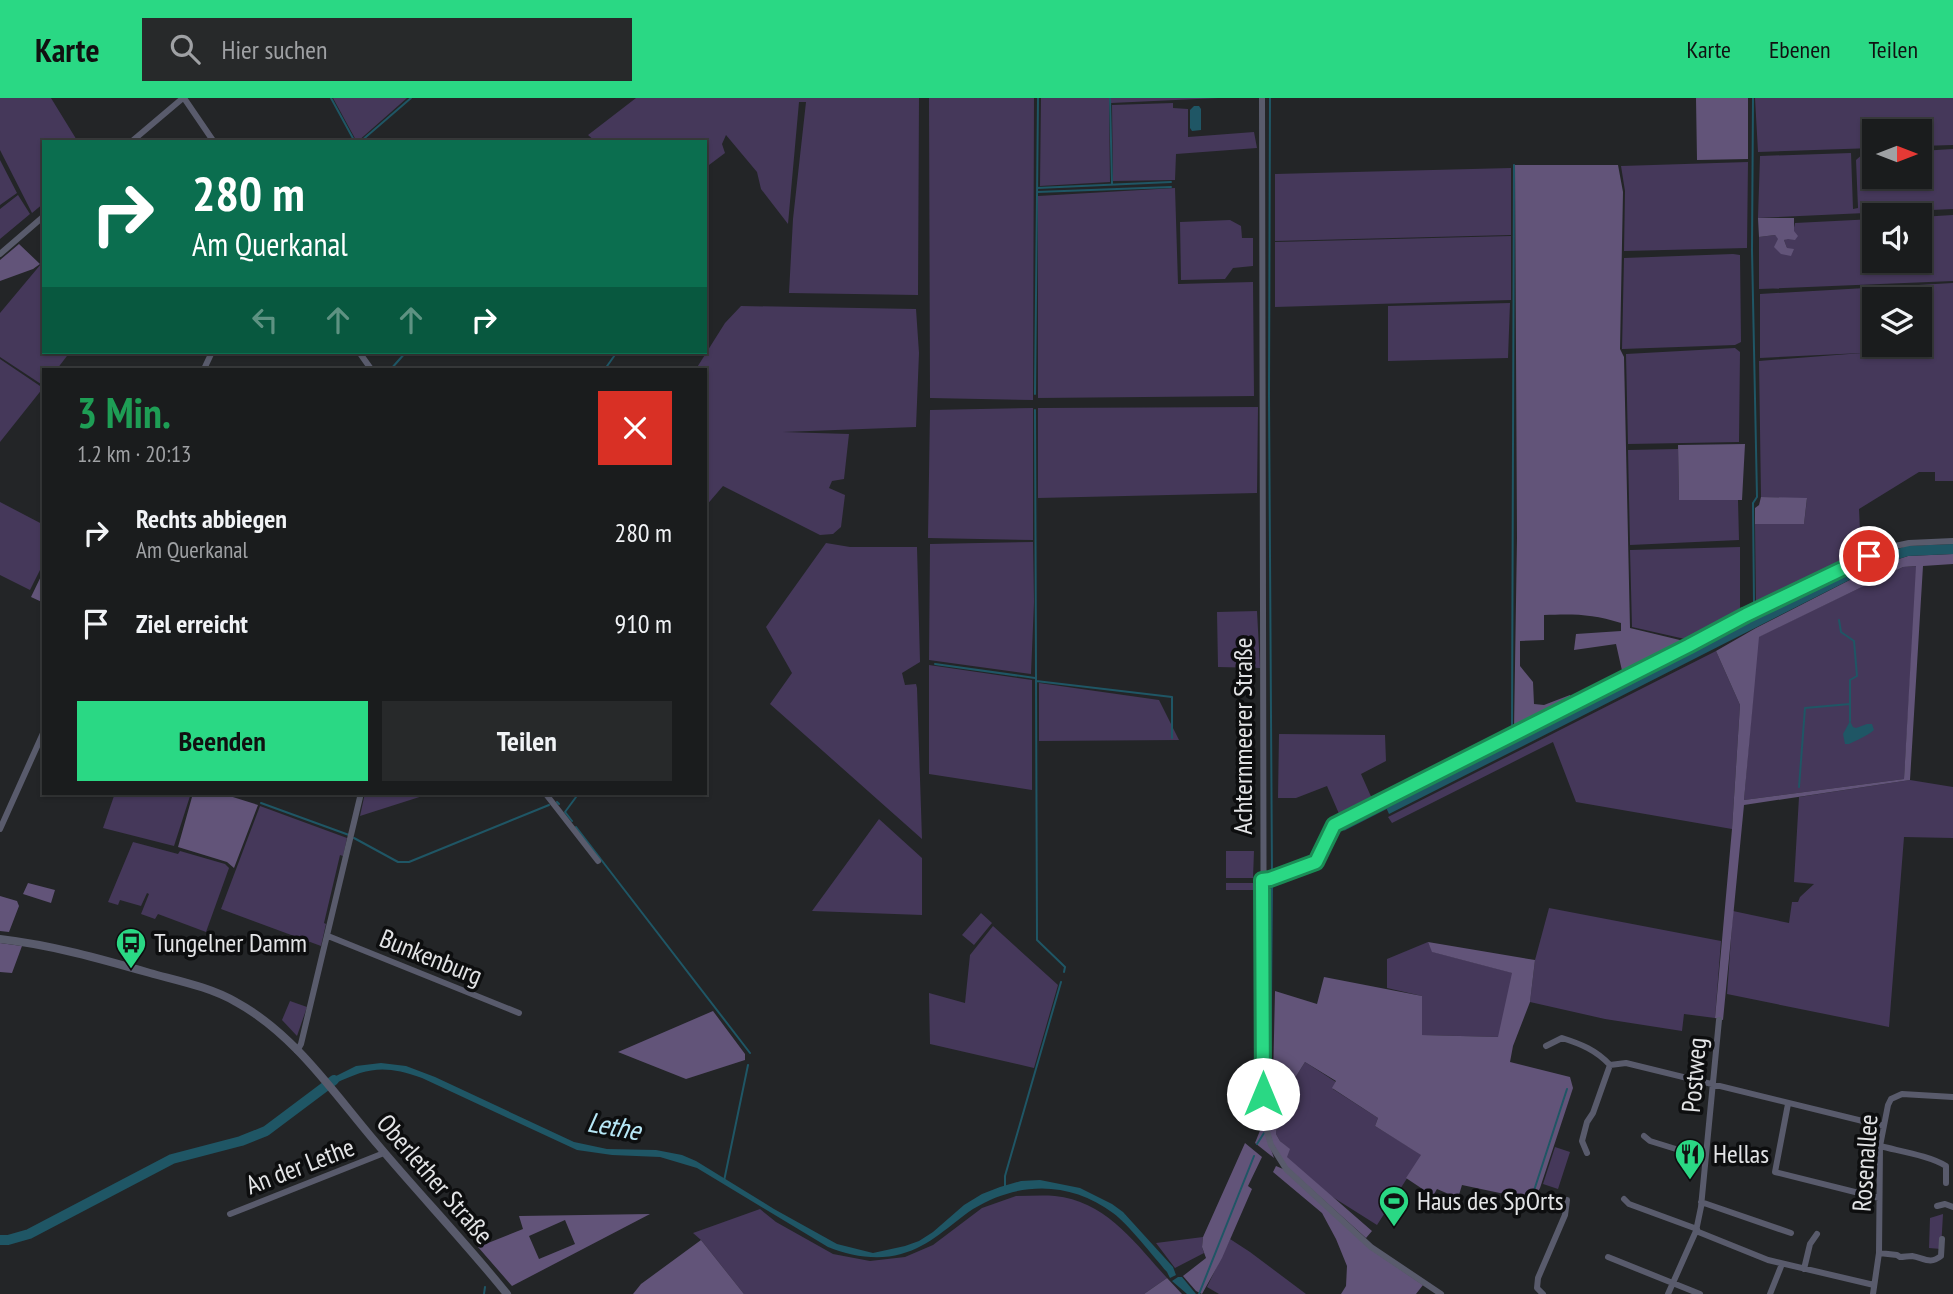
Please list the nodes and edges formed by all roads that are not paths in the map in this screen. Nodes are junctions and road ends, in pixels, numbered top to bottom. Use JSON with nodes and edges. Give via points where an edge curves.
{"nodes":[{"id":1,"x":183,"y":98,"type":"edge"},
{"id":2,"x":1262,"y":98,"type":"edge"},
{"id":3,"x":133,"y":140,"type":"edge"},
{"id":4,"x":213,"y":140,"type":"edge"},
{"id":5,"x":42,"y":218,"type":"edge"},
{"id":6,"x":0,"y":254,"type":"edge"},
{"id":7,"x":1953,"y":541,"type":"edge"},
{"id":8,"x":42,"y":735,"type":"edge"},
{"id":9,"x":361,"y":795,"type":"edge"},
{"id":10,"x":547,"y":795,"type":"edge"},
{"id":11,"x":0,"y":829,"type":"edge"},
{"id":12,"x":598,"y":862,"type":"dead end"},
{"id":13,"x":1262,"y":880,"type":"junction"},
{"id":14,"x":328,"y":936,"type":"junction"},
{"id":15,"x":0,"y":939,"type":"edge"},
{"id":16,"x":519,"y":1013,"type":"dead end"},
{"id":17,"x":1719,"y":1020,"type":"dead end"},
{"id":18,"x":1546,"y":1046,"type":"dead end"},
{"id":19,"x":297,"y":1051,"type":"junction"},
{"id":20,"x":1610,"y":1065,"type":"junction"},
{"id":21,"x":1713,"y":1085,"type":"junction"},
{"id":22,"x":1953,"y":1097,"type":"edge"},
{"id":23,"x":1788,"y":1104,"type":"junction"},
{"id":24,"x":1883,"y":1126,"type":"junction"},
{"id":25,"x":1644,"y":1136,"type":"dead end"},
{"id":26,"x":1880,"y":1146,"type":"junction"},
{"id":27,"x":384,"y":1153,"type":"junction"},
{"id":28,"x":1587,"y":1153,"type":"dead end"},
{"id":29,"x":1705,"y":1158,"type":"junction"},
{"id":30,"x":1946,"y":1183,"type":"dead end"},
{"id":31,"x":1879,"y":1198,"type":"junction"},
{"id":32,"x":1624,"y":1199,"type":"dead end"},
{"id":33,"x":1567,"y":1200,"type":"dead end"},
{"id":34,"x":1701,"y":1202,"type":"junction"},
{"id":35,"x":1937,"y":1206,"type":"dead end"},
{"id":36,"x":1953,"y":1208,"type":"edge"},
{"id":37,"x":230,"y":1214,"type":"dead end"},
{"id":38,"x":1696,"y":1230,"type":"junction"},
{"id":39,"x":1791,"y":1233,"type":"dead end"},
{"id":40,"x":1817,"y":1234,"type":"dead end"},
{"id":41,"x":1942,"y":1239,"type":"dead end"},
{"id":42,"x":1879,"y":1254,"type":"junction"},
{"id":43,"x":1608,"y":1257,"type":"dead end"},
{"id":44,"x":1782,"y":1264,"type":"junction"},
{"id":45,"x":1804,"y":1269,"type":"junction"},
{"id":46,"x":1673,"y":1283,"type":"junction"},
{"id":47,"x":1874,"y":1285,"type":"junction"},
{"id":48,"x":507,"y":1294,"type":"edge"},
{"id":49,"x":1441,"y":1294,"type":"edge"},
{"id":50,"x":1543,"y":1294,"type":"edge"},
{"id":51,"x":1668,"y":1294,"type":"edge"},
{"id":52,"x":1700,"y":1294,"type":"edge"},
{"id":53,"x":1770,"y":1294,"type":"edge"},
{"id":54,"x":1873,"y":1294,"type":"edge"}],
"edges":[{"from":1,"to":3,"type":"street"},
{"from":1,"to":4,"type":"street"},
{"from":2,"to":13,"type":"street","name":"Achternmeerer Straße"},
{"from":5,"to":6,"type":"street"},
{"from":7,"to":13,"type":"street","via":[[1886,548],[1746,615],[1334,825],[1316,862]]},
{"from":8,"to":11,"type":"street"},
{"from":9,"to":14,"type":"street"},
{"from":10,"to":12,"type":"street"},
{"from":13,"to":49,"type":"street","name":"Achternmeerer Straße","via":[[1264,1121],[1271,1144],[1286,1169],[1371,1247]]},
{"from":14,"to":16,"type":"street","name":"Bunkenburg"},
{"from":14,"to":19,"type":"street"},
{"from":15,"to":19,"type":"street","name":"Oberlether Straße","via":[[64,949],[199,986],[253,1012]]},
{"from":17,"to":21,"type":"street","name":"Postweg"},
{"from":18,"to":20,"type":"street","via":[[1562,1038],[1587,1046]]},
{"from":19,"to":27,"type":"street","name":"Oberlether Straße"},
{"from":20,"to":21,"type":"street","via":[[1626,1063]]},
{"from":20,"to":28,"type":"street","via":[[1582,1141]]},
{"from":21,"to":23,"type":"street"},
{"from":21,"to":29,"type":"street","name":"Postweg"},
{"from":22,"to":24,"type":"street","name":"Rosenallee","via":[[1896,1095],[1888,1105]]},
{"from":23,"to":24,"type":"street"},
{"from":23,"to":31,"type":"street","via":[[1775,1172]]},
{"from":24,"to":26,"type":"street","name":"Rosenallee"},
{"from":25,"to":29,"type":"street"},
{"from":26,"to":30,"type":"street","via":[[1938,1161],[1946,1166]]},
{"from":26,"to":31,"type":"street","name":"Rosenallee"},
{"from":27,"to":37,"type":"street","name":"An der Lethe"},
{"from":27,"to":48,"type":"street","name":"Oberlether Straße"},
{"from":29,"to":34,"type":"street","name":"Postweg"},
{"from":31,"to":42,"type":"street","name":"Rosenallee"},
{"from":32,"to":38,"type":"street"},
{"from":33,"to":50,"type":"street","via":[[1534,1289]]},
{"from":34,"to":38,"type":"street","name":"Postweg"},
{"from":34,"to":39,"type":"street"},
{"from":35,"to":36,"type":"street"},
{"from":38,"to":44,"type":"street"},
{"from":38,"to":46,"type":"street","name":"Postweg"},
{"from":40,"to":45,"type":"street"},
{"from":41,"to":42,"type":"street","via":[[1941,1256],[1936,1260]]},
{"from":42,"to":47,"type":"street","name":"Rosenallee"},
{"from":43,"to":46,"type":"street"},
{"from":44,"to":45,"type":"street"},
{"from":44,"to":53,"type":"street"},
{"from":45,"to":47,"type":"street"},
{"from":46,"to":51,"type":"street","name":"Postweg"},
{"from":46,"to":52,"type":"street"},
{"from":47,"to":54,"type":"street","name":"Rosenallee"}]}
